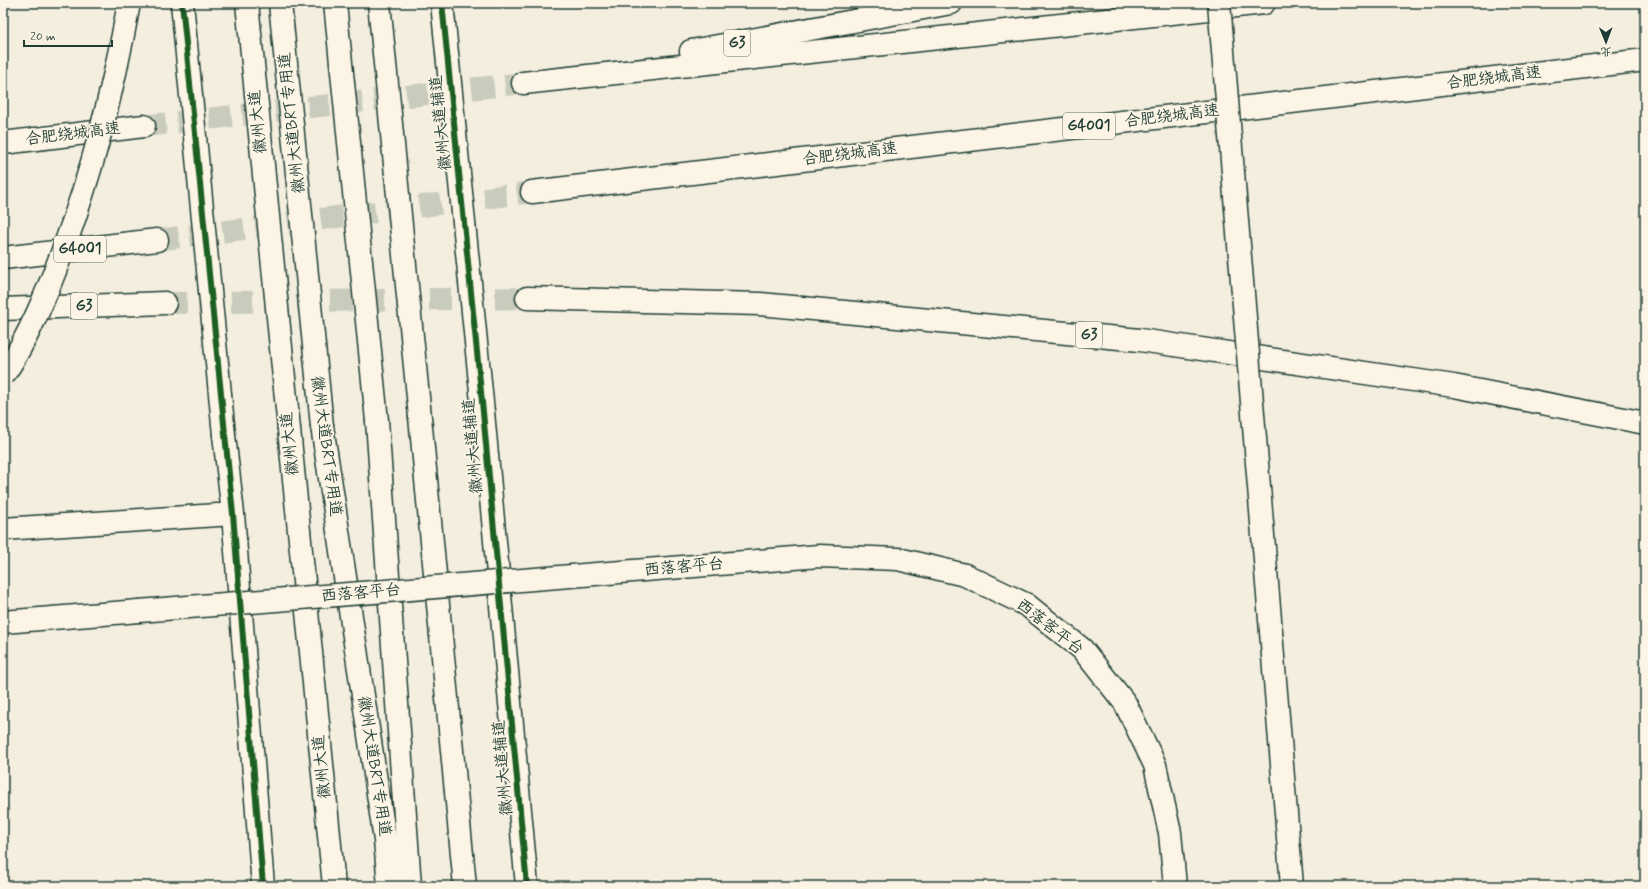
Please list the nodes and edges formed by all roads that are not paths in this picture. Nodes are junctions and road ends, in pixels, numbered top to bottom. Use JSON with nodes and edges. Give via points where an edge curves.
{"nodes":[{"id":1,"x":129,"y":3,"type":"edge"},
{"id":2,"x":182,"y":3,"type":"edge"},
{"id":3,"x":247,"y":3,"type":"edge"},
{"id":4,"x":280,"y":3,"type":"edge"},
{"id":5,"x":335,"y":3,"type":"edge"},
{"id":6,"x":379,"y":3,"type":"edge"},
{"id":7,"x":442,"y":3,"type":"edge"},
{"id":8,"x":951,"y":3,"type":"edge"},
{"id":9,"x":1219,"y":3,"type":"edge"},
{"id":10,"x":1264,"y":3,"type":"edge"},
{"id":11,"x":1645,"y":60,"type":"edge"},
{"id":12,"x":144,"y":126,"type":"tunnel mouth"},
{"id":13,"x":3,"y":143,"type":"edge"},
{"id":14,"x":532,"y":192,"type":"tunnel mouth"},
{"id":15,"x":157,"y":240,"type":"tunnel mouth"},
{"id":16,"x":3,"y":258,"type":"edge"},
{"id":17,"x":527,"y":298,"type":"tunnel mouth"},
{"id":18,"x":165,"y":303,"type":"tunnel mouth"},
{"id":19,"x":3,"y":309,"type":"edge"},
{"id":20,"x":3,"y":376,"type":"edge"},
{"id":21,"x":1645,"y":423,"type":"edge"},
{"id":22,"x":233,"y":514,"type":"junction"},
{"id":23,"x":3,"y":529,"type":"edge"},
{"id":24,"x":3,"y":622,"type":"edge"},
{"id":25,"x":263,"y":886,"type":"edge"},
{"id":26,"x":334,"y":886,"type":"edge"},
{"id":27,"x":389,"y":886,"type":"edge"},
{"id":28,"x":410,"y":886,"type":"edge"},
{"id":29,"x":465,"y":886,"type":"edge"},
{"id":30,"x":527,"y":886,"type":"edge"},
{"id":31,"x":1175,"y":886,"type":"edge"},
{"id":32,"x":1292,"y":886,"type":"edge"}],
"edges":[{"from":1,"to":20,"type":"main road","bridge":true,"via":[[102,125],[79,207],[51,282],[19,352]]},
{"from":2,"to":22,"type":"main road","bridge":true},
{"from":3,"to":26,"type":"main road","name":"徽州大道","bridge":true},
{"from":4,"to":27,"type":"main road","name":"徽州大道BRT专用道","bridge":true,"via":[[322,426],[385,840]]},
{"from":5,"to":28,"type":"main road","name":"徽州大道BRT专用道","bridge":true,"via":[[377,421]]},
{"from":6,"to":29,"type":"main road","bridge":true},
{"from":7,"to":30,"type":"main road","name":"徽州大道辅道","bridge":true},
{"from":8,"to":10,"type":"main road","number":"G3","via":[[523,83]]},
{"from":9,"to":32,"type":"main road","bridge":true},
{"from":11,"to":14,"type":"main road","name":"合肥绕城高速","number":"G4001"},
{"from":12,"to":13,"type":"main road","name":"合肥绕城高速"},
{"from":15,"to":16,"type":"main road","number":"G4001"},
{"from":17,"to":21,"type":"main road","number":"G3","via":[[760,304],[1140,340],[1454,386]]},
{"from":18,"to":19,"type":"main road","number":"G3"},
{"from":22,"to":23,"type":"main road"},
{"from":22,"to":25,"type":"main road"},
{"from":24,"to":31,"type":"main road","name":"西落客平台","bridge":true,"via":[[819,556],[898,559],[965,575],[1007,595],[1027,605],[1082,649],[1125,703],[1155,765],[1170,833]]}]}
